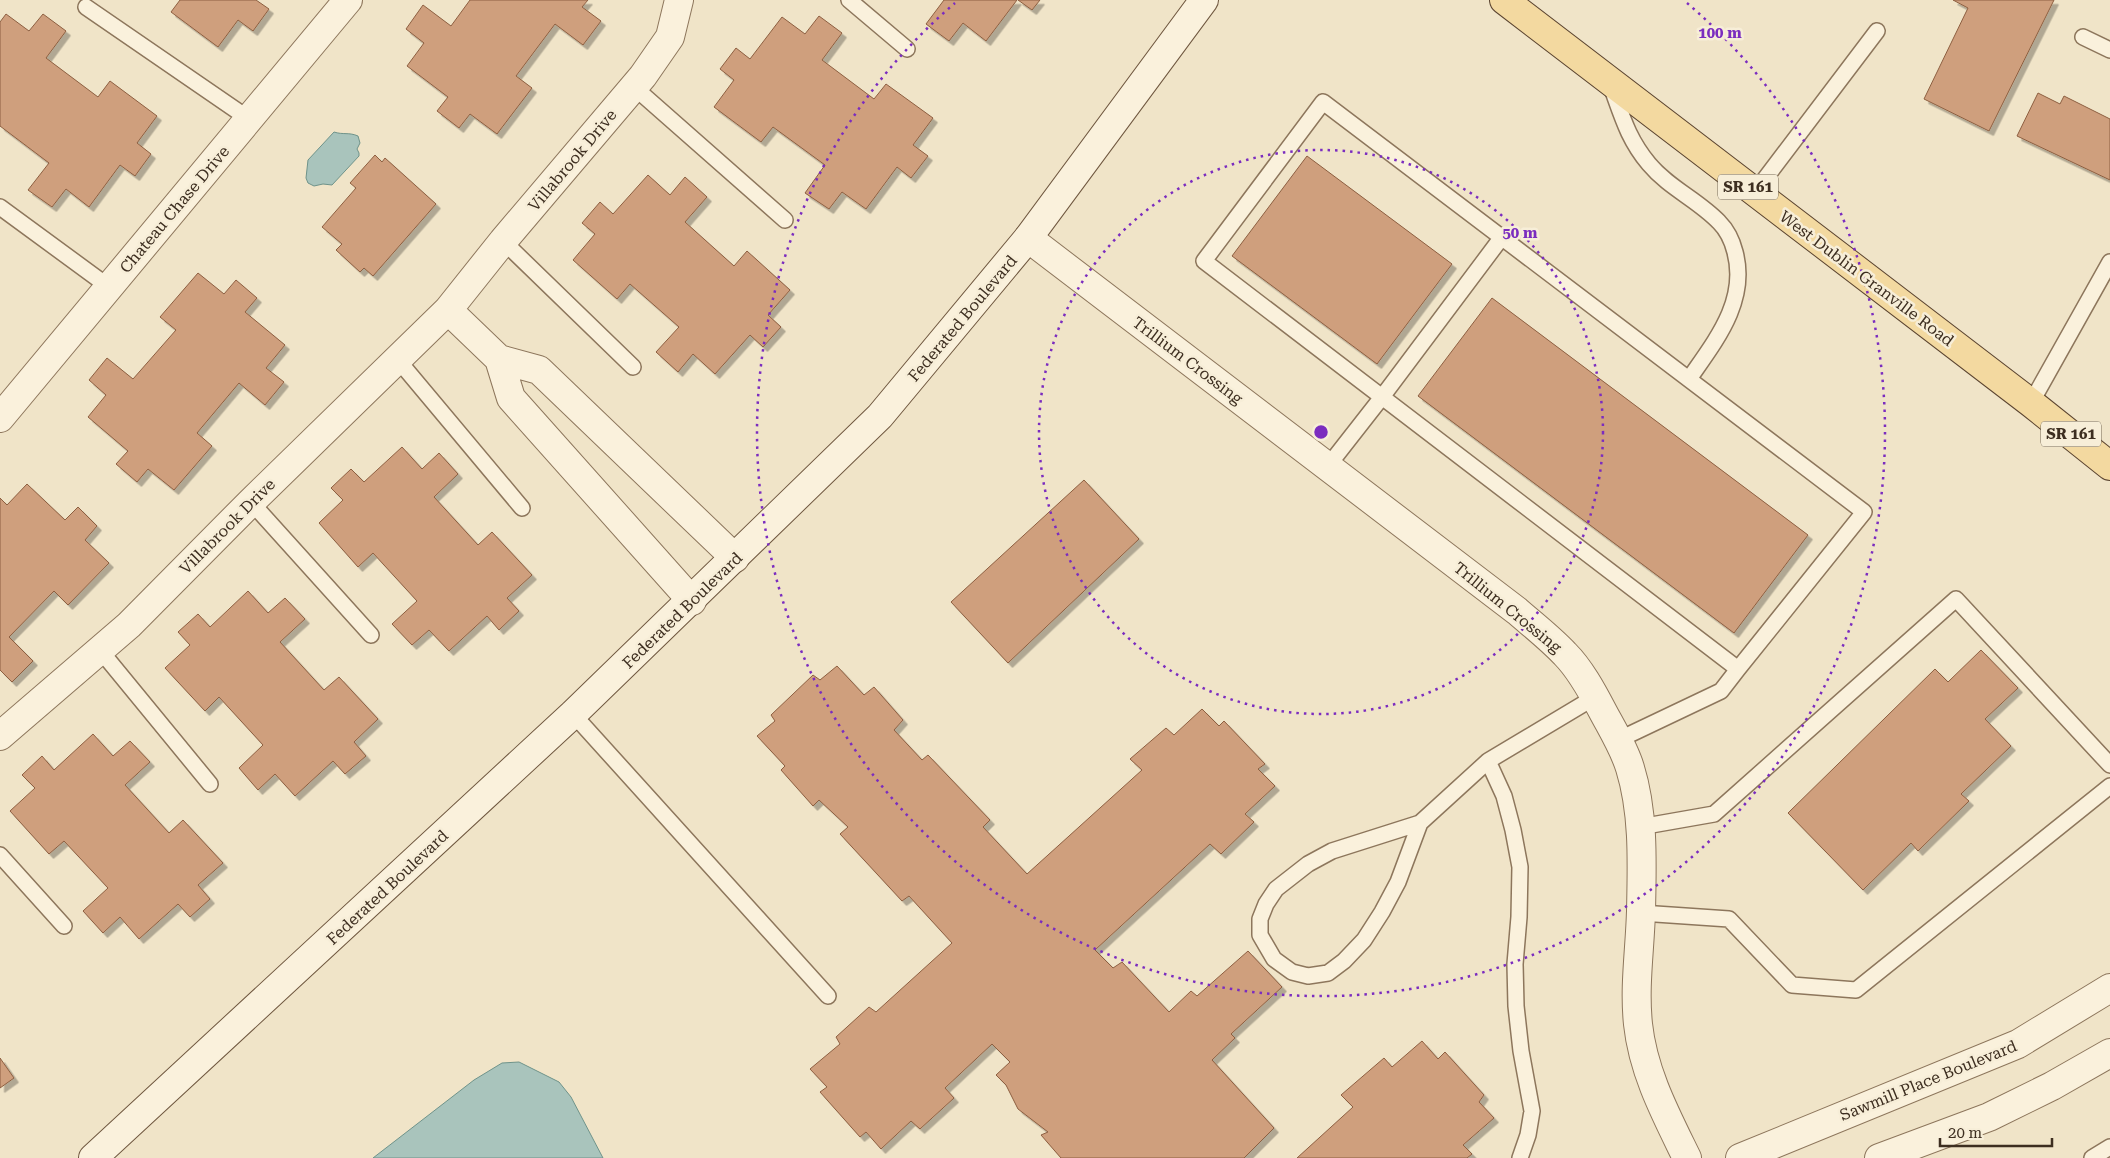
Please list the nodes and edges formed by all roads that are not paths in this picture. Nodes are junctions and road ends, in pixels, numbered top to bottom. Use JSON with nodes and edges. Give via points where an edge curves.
{"nodes":[{"id":1,"x":348,"y":0,"type":"edge"},
{"id":2,"x":679,"y":0,"type":"edge"},
{"id":3,"x":849,"y":0,"type":"edge"},
{"id":4,"x":1204,"y":0,"type":"edge"},
{"id":5,"x":1504,"y":0,"type":"edge"},
{"id":6,"x":86,"y":7,"type":"dead end"},
{"id":7,"x":1877,"y":31,"type":"dead end"},
{"id":8,"x":2083,"y":37,"type":"dead end"},
{"id":9,"x":907,"y":49,"type":"dead end"},
{"id":10,"x":2110,"y":50,"type":"edge"},
{"id":11,"x":1609,"y":80,"type":"junction"},
{"id":12,"x":634,"y":87,"type":"junction"},
{"id":13,"x":249,"y":119,"type":"junction"},
{"id":14,"x":1755,"y":192,"type":"junction"},
{"id":15,"x":0,"y":207,"type":"edge"},
{"id":16,"x":785,"y":220,"type":"dead end"},
{"id":17,"x":1502,"y":237,"type":"junction"},
{"id":18,"x":1028,"y":238,"type":"junction"},
{"id":19,"x":502,"y":241,"type":"junction"},
{"id":20,"x":2110,"y":262,"type":"edge"},
{"id":21,"x":110,"y":287,"type":"junction"},
{"id":22,"x":448,"y":310,"type":"junction"},
{"id":23,"x":398,"y":360,"type":"junction"},
{"id":24,"x":499,"y":360,"type":"junction"},
{"id":25,"x":633,"y":367,"type":"dead end"},
{"id":26,"x":1689,"y":379,"type":"junction"},
{"id":27,"x":1382,"y":397,"type":"junction"},
{"id":28,"x":2031,"y":403,"type":"junction"},
{"id":29,"x":0,"y":418,"type":"edge"},
{"id":30,"x":1328,"y":466,"type":"junction"},
{"id":31,"x":2110,"y":466,"type":"edge"},
{"id":32,"x":251,"y":502,"type":"junction"},
{"id":33,"x":522,"y":508,"type":"dead end"},
{"id":34,"x":735,"y":558,"type":"junction"},
{"id":35,"x":692,"y":601,"type":"junction"},
{"id":36,"x":371,"y":635,"type":"dead end"},
{"id":37,"x":100,"y":650,"type":"junction"},
{"id":38,"x":1738,"y":669,"type":"junction"},
{"id":39,"x":1595,"y":697,"type":"junction"},
{"id":40,"x":574,"y":714,"type":"junction"},
{"id":41,"x":0,"y":736,"type":"edge"},
{"id":42,"x":1618,"y":740,"type":"junction"},
{"id":43,"x":1488,"y":761,"type":"junction"},
{"id":44,"x":2110,"y":765,"type":"edge"},
{"id":45,"x":210,"y":784,"type":"dead end"},
{"id":46,"x":2110,"y":786,"type":"edge"},
{"id":47,"x":1420,"y":823,"type":"junction"},
{"id":48,"x":1640,"y":828,"type":"junction"},
{"id":49,"x":0,"y":855,"type":"edge"},
{"id":50,"x":1641,"y":913,"type":"junction"},
{"id":51,"x":64,"y":926,"type":"dead end"},
{"id":52,"x":2110,"y":988,"type":"edge"},
{"id":53,"x":828,"y":996,"type":"dead end"},
{"id":54,"x":2110,"y":1053,"type":"edge"},
{"id":55,"x":2110,"y":1147,"type":"edge"},
{"id":56,"x":93,"y":1158,"type":"edge"},
{"id":57,"x":1520,"y":1158,"type":"edge"},
{"id":58,"x":1687,"y":1158,"type":"edge"},
{"id":59,"x":1740,"y":1158,"type":"edge"},
{"id":60,"x":1879,"y":1158,"type":"edge"},
{"id":61,"x":2092,"y":1158,"type":"edge"}],
"edges":[{"from":1,"to":13,"type":"street","name":"Chateau Chase Drive"},
{"from":2,"to":12,"type":"street","name":"Villabrook Drive","via":[[670,37]]},
{"from":3,"to":9,"type":"lane"},
{"from":4,"to":18,"type":"street","name":"Federated Boulevard"},
{"from":5,"to":11,"type":"main road","name":"West Dublin Granville Road","number":"SR 161"},
{"from":6,"to":13,"type":"lane"},
{"from":7,"to":14,"type":"lane"},
{"from":8,"to":10,"type":"lane"},
{"from":11,"to":14,"type":"main road","name":"West Dublin Granville Road","number":"SR 161"},
{"from":11,"to":26,"type":"lane","via":[[1632,141],[1650,166],[1670,186],[1719,221],[1729,234],[1734,249],[1739,280],[1734,303],[1712,346]]},
{"from":12,"to":16,"type":"lane"},
{"from":12,"to":19,"type":"street","name":"Villabrook Drive"},
{"from":13,"to":21,"type":"street","name":"Chateau Chase Drive"},
{"from":14,"to":28,"type":"main road","name":"West Dublin Granville Road","number":"SR 161"},
{"from":15,"to":21,"type":"lane"},
{"from":17,"to":26,"type":"lane"},
{"from":17,"to":27,"type":"lane"},
{"from":17,"to":27,"type":"lane","via":[[1323,102],[1204,261]]},
{"from":18,"to":30,"type":"street","name":"Trillium Crossing"},
{"from":18,"to":34,"type":"street","name":"Federated Boulevard","via":[[880,416]]},
{"from":19,"to":22,"type":"street","name":"Villabrook Drive"},
{"from":19,"to":25,"type":"lane"},
{"from":20,"to":28,"type":"lane"},
{"from":21,"to":29,"type":"street","name":"Chateau Chase Drive"},
{"from":22,"to":23,"type":"street","name":"Villabrook Drive"},
{"from":22,"to":24,"type":"street"},
{"from":23,"to":32,"type":"street","name":"Villabrook Drive"},
{"from":23,"to":33,"type":"lane"},
{"from":24,"to":34,"type":"street","via":[[539,370]]},
{"from":24,"to":35,"type":"street","via":[[510,398]]},
{"from":26,"to":38,"type":"lane","via":[[1864,512]]},
{"from":27,"to":30,"type":"lane"},
{"from":27,"to":38,"type":"lane"},
{"from":28,"to":31,"type":"main road","name":"West Dublin Granville Road","number":"SR 161"},
{"from":30,"to":39,"type":"street","name":"Trillium Crossing","via":[[1517,611],[1566,654]]},
{"from":32,"to":36,"type":"lane"},
{"from":32,"to":37,"type":"street","name":"Villabrook Drive"},
{"from":34,"to":35,"type":"street","name":"Federated Boulevard"},
{"from":35,"to":40,"type":"street","name":"Federated Boulevard"},
{"from":37,"to":41,"type":"street","name":"Villabrook Drive"},
{"from":37,"to":45,"type":"lane"},
{"from":38,"to":42,"type":"lane","via":[[1721,691]]},
{"from":39,"to":42,"type":"street","name":"Trillium Crossing"},
{"from":39,"to":43,"type":"lane"},
{"from":40,"to":53,"type":"lane"},
{"from":40,"to":56,"type":"street","name":"Federated Boulevard"},
{"from":42,"to":48,"type":"street","name":"Trillium Crossing","via":[[1630,768]]},
{"from":43,"to":47,"type":"lane"},
{"from":43,"to":57,"type":"lane","via":[[1504,796],[1520,867],[1516,1006],[1532,1111]]},
{"from":44,"to":48,"type":"lane","via":[[1956,599],[1714,814]]},
{"from":46,"to":50,"type":"lane","via":[[1856,990],[1792,985],[1729,919]]},
{"from":47,"to":47,"type":"lane","via":[[1332,851],[1308,864],[1276,889],[1260,919],[1260,935],[1274,959],[1292,972],[1308,976],[1328,973],[1344,961],[1364,940],[1382,912],[1398,882]]},
{"from":48,"to":50,"type":"street","name":"Trillium Crossing"},
{"from":49,"to":51,"type":"lane"},
{"from":50,"to":58,"type":"street","name":"Trillium Crossing","via":[[1636,985],[1643,1053],[1658,1098]]},
{"from":52,"to":59,"type":"street","name":"Sawmill Place Boulevard","via":[[2018,1044]]},
{"from":54,"to":60,"type":"street","via":[[1989,1117]]},
{"from":55,"to":61,"type":"lane"}]}
